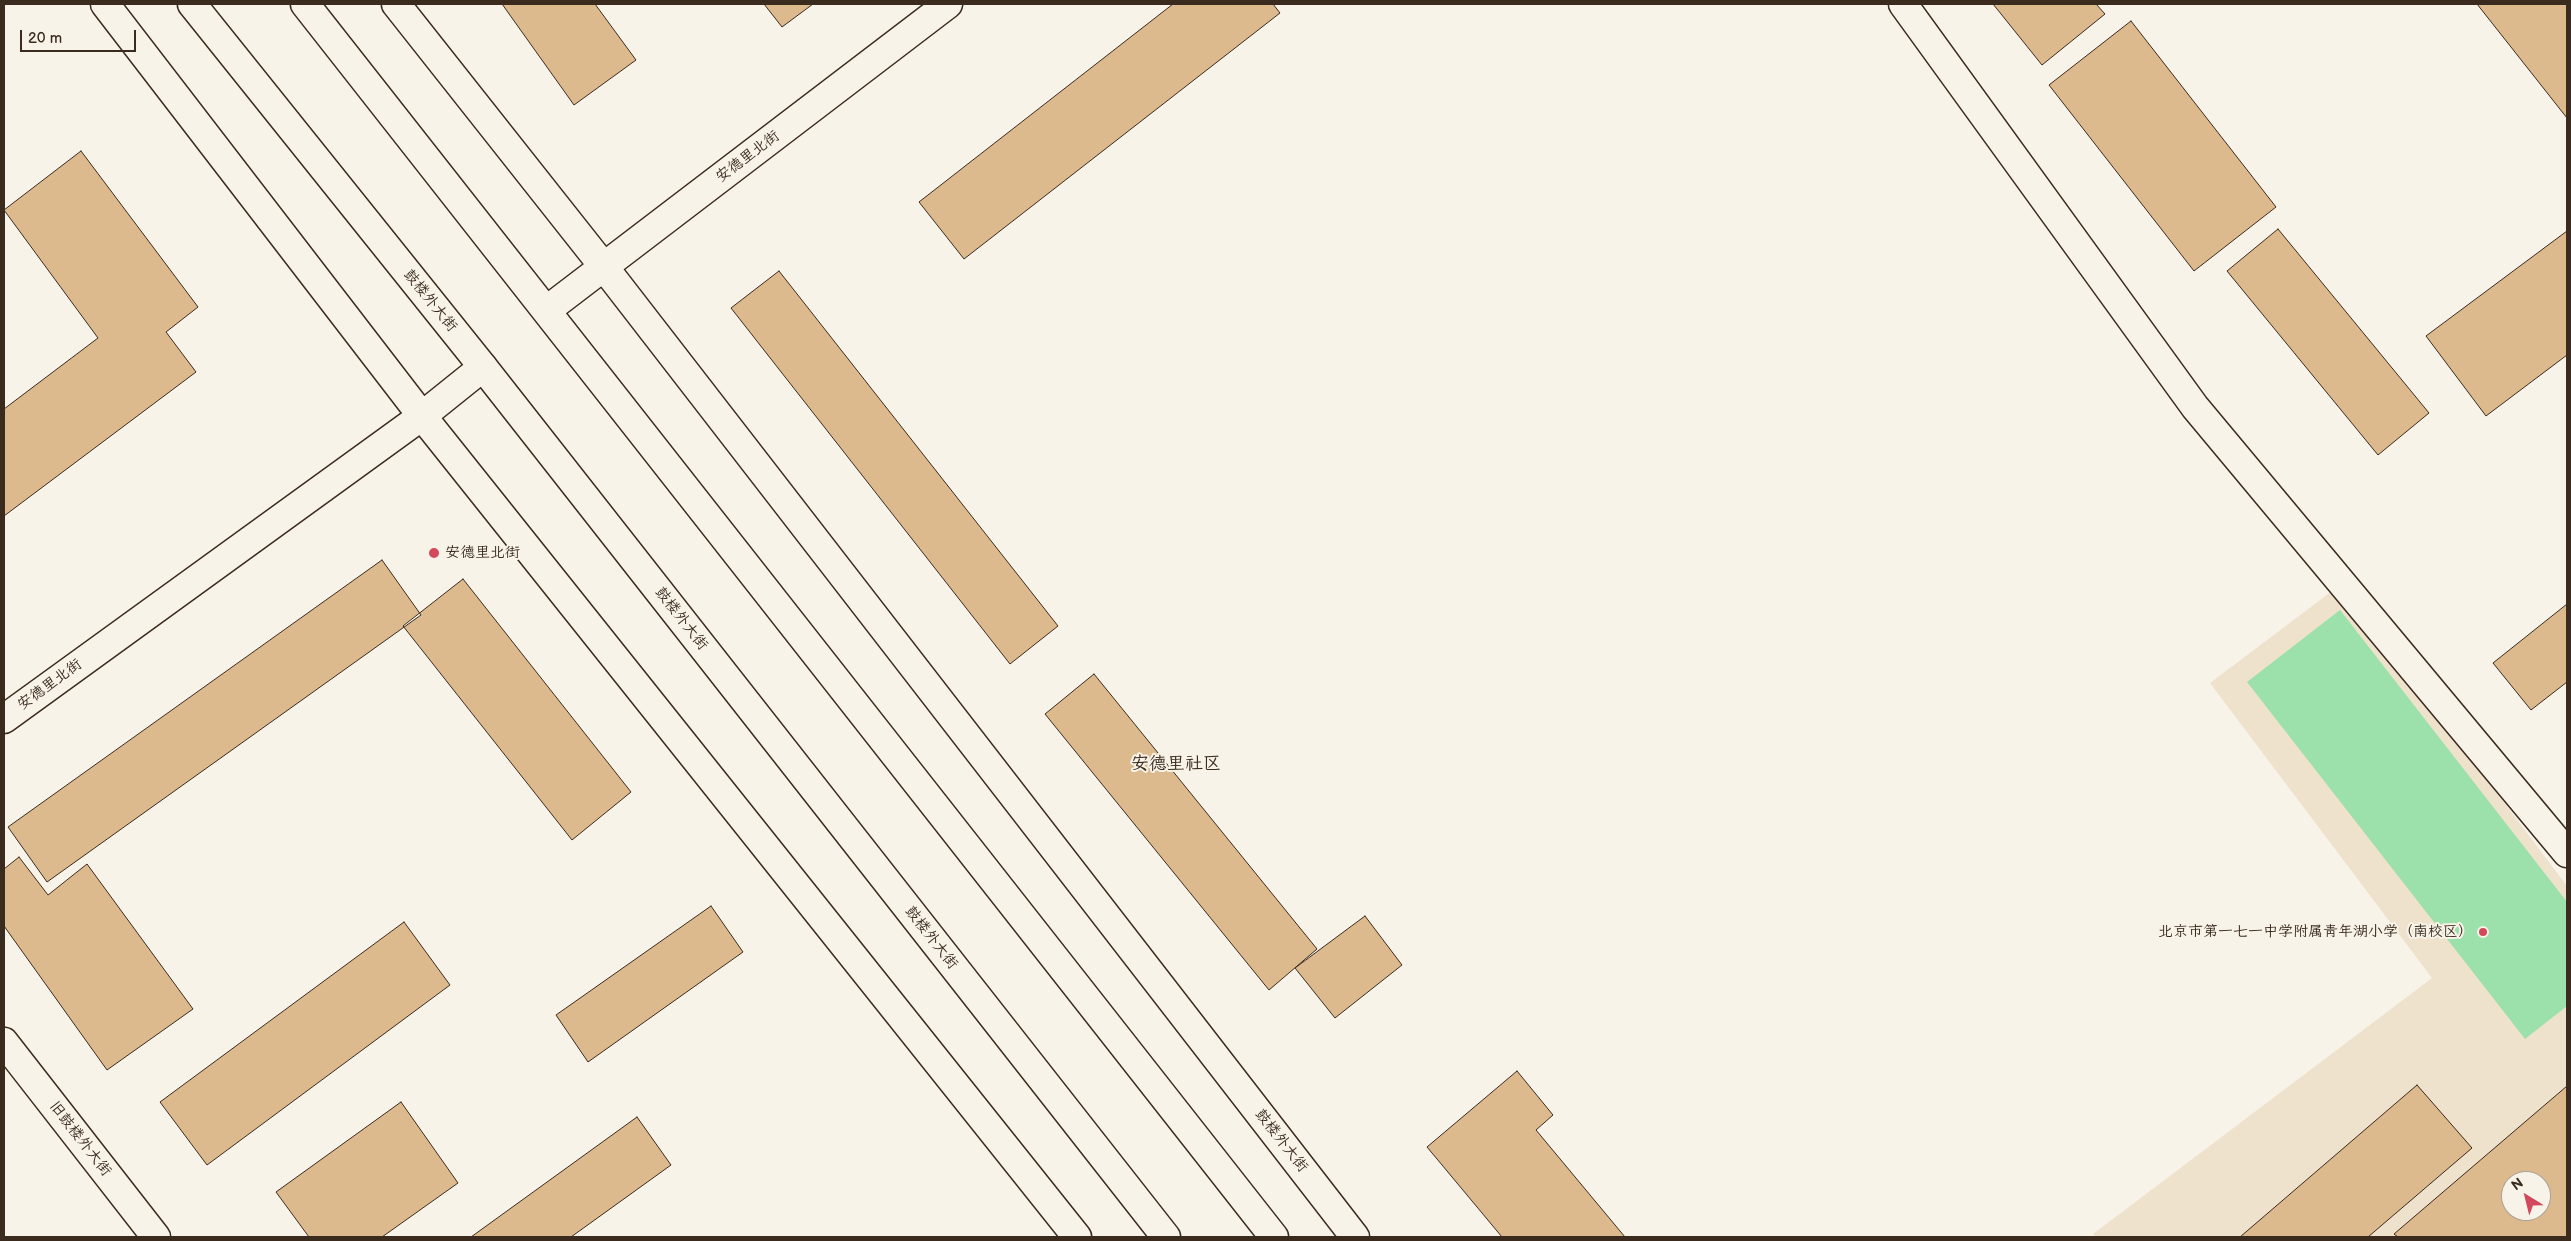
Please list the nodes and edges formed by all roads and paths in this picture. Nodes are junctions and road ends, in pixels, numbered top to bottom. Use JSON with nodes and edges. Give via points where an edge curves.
{"nodes":[{"id":1,"x":105,"y":4,"type":"edge"},
{"id":2,"x":192,"y":4,"type":"edge"},
{"id":3,"x":304,"y":4,"type":"edge"},
{"id":4,"x":396,"y":4,"type":"edge"},
{"id":5,"x":948,"y":4,"type":"edge"},
{"id":6,"x":1903,"y":4,"type":"edge"},
{"id":7,"x":604,"y":267,"type":"junction"},
{"id":8,"x":547,"y":310,"type":"junction"},
{"id":9,"x":483,"y":367,"type":"junction"},
{"id":10,"x":422,"y":416,"type":"junction"},
{"id":11,"x":4,"y":719,"type":"edge"},
{"id":12,"x":2567,"y":853,"type":"edge"},
{"id":13,"x":4,"y":1042,"type":"edge"},
{"id":14,"x":156,"y":1237,"type":"edge"},
{"id":15,"x":1077,"y":1237,"type":"edge"},
{"id":16,"x":1166,"y":1237,"type":"edge"},
{"id":17,"x":1274,"y":1237,"type":"edge"},
{"id":18,"x":1356,"y":1237,"type":"edge"}],
"edges":[{"from":1,"to":10,"type":"street"},
{"from":2,"to":9,"type":"street","name":"鼓楼外大街"},
{"from":3,"to":8,"type":"street"},
{"from":4,"to":7,"type":"street","name":"鼓楼外大街"},
{"from":5,"to":7,"type":"street","name":"安德里北街"},
{"from":6,"to":12,"type":"street","via":[[2195,407]]},
{"from":7,"to":8,"type":"street","name":"安德里北街"},
{"from":7,"to":18,"type":"street","name":"鼓楼外大街"},
{"from":8,"to":17,"type":"street"},
{"from":9,"to":10,"type":"street","name":"安德里北街"},
{"from":9,"to":16,"type":"street","name":"鼓楼外大街"},
{"from":10,"to":11,"type":"street","name":"安德里北街"},
{"from":10,"to":15,"type":"street"},
{"from":13,"to":14,"type":"street","name":"旧鼓楼外大街"}]}
